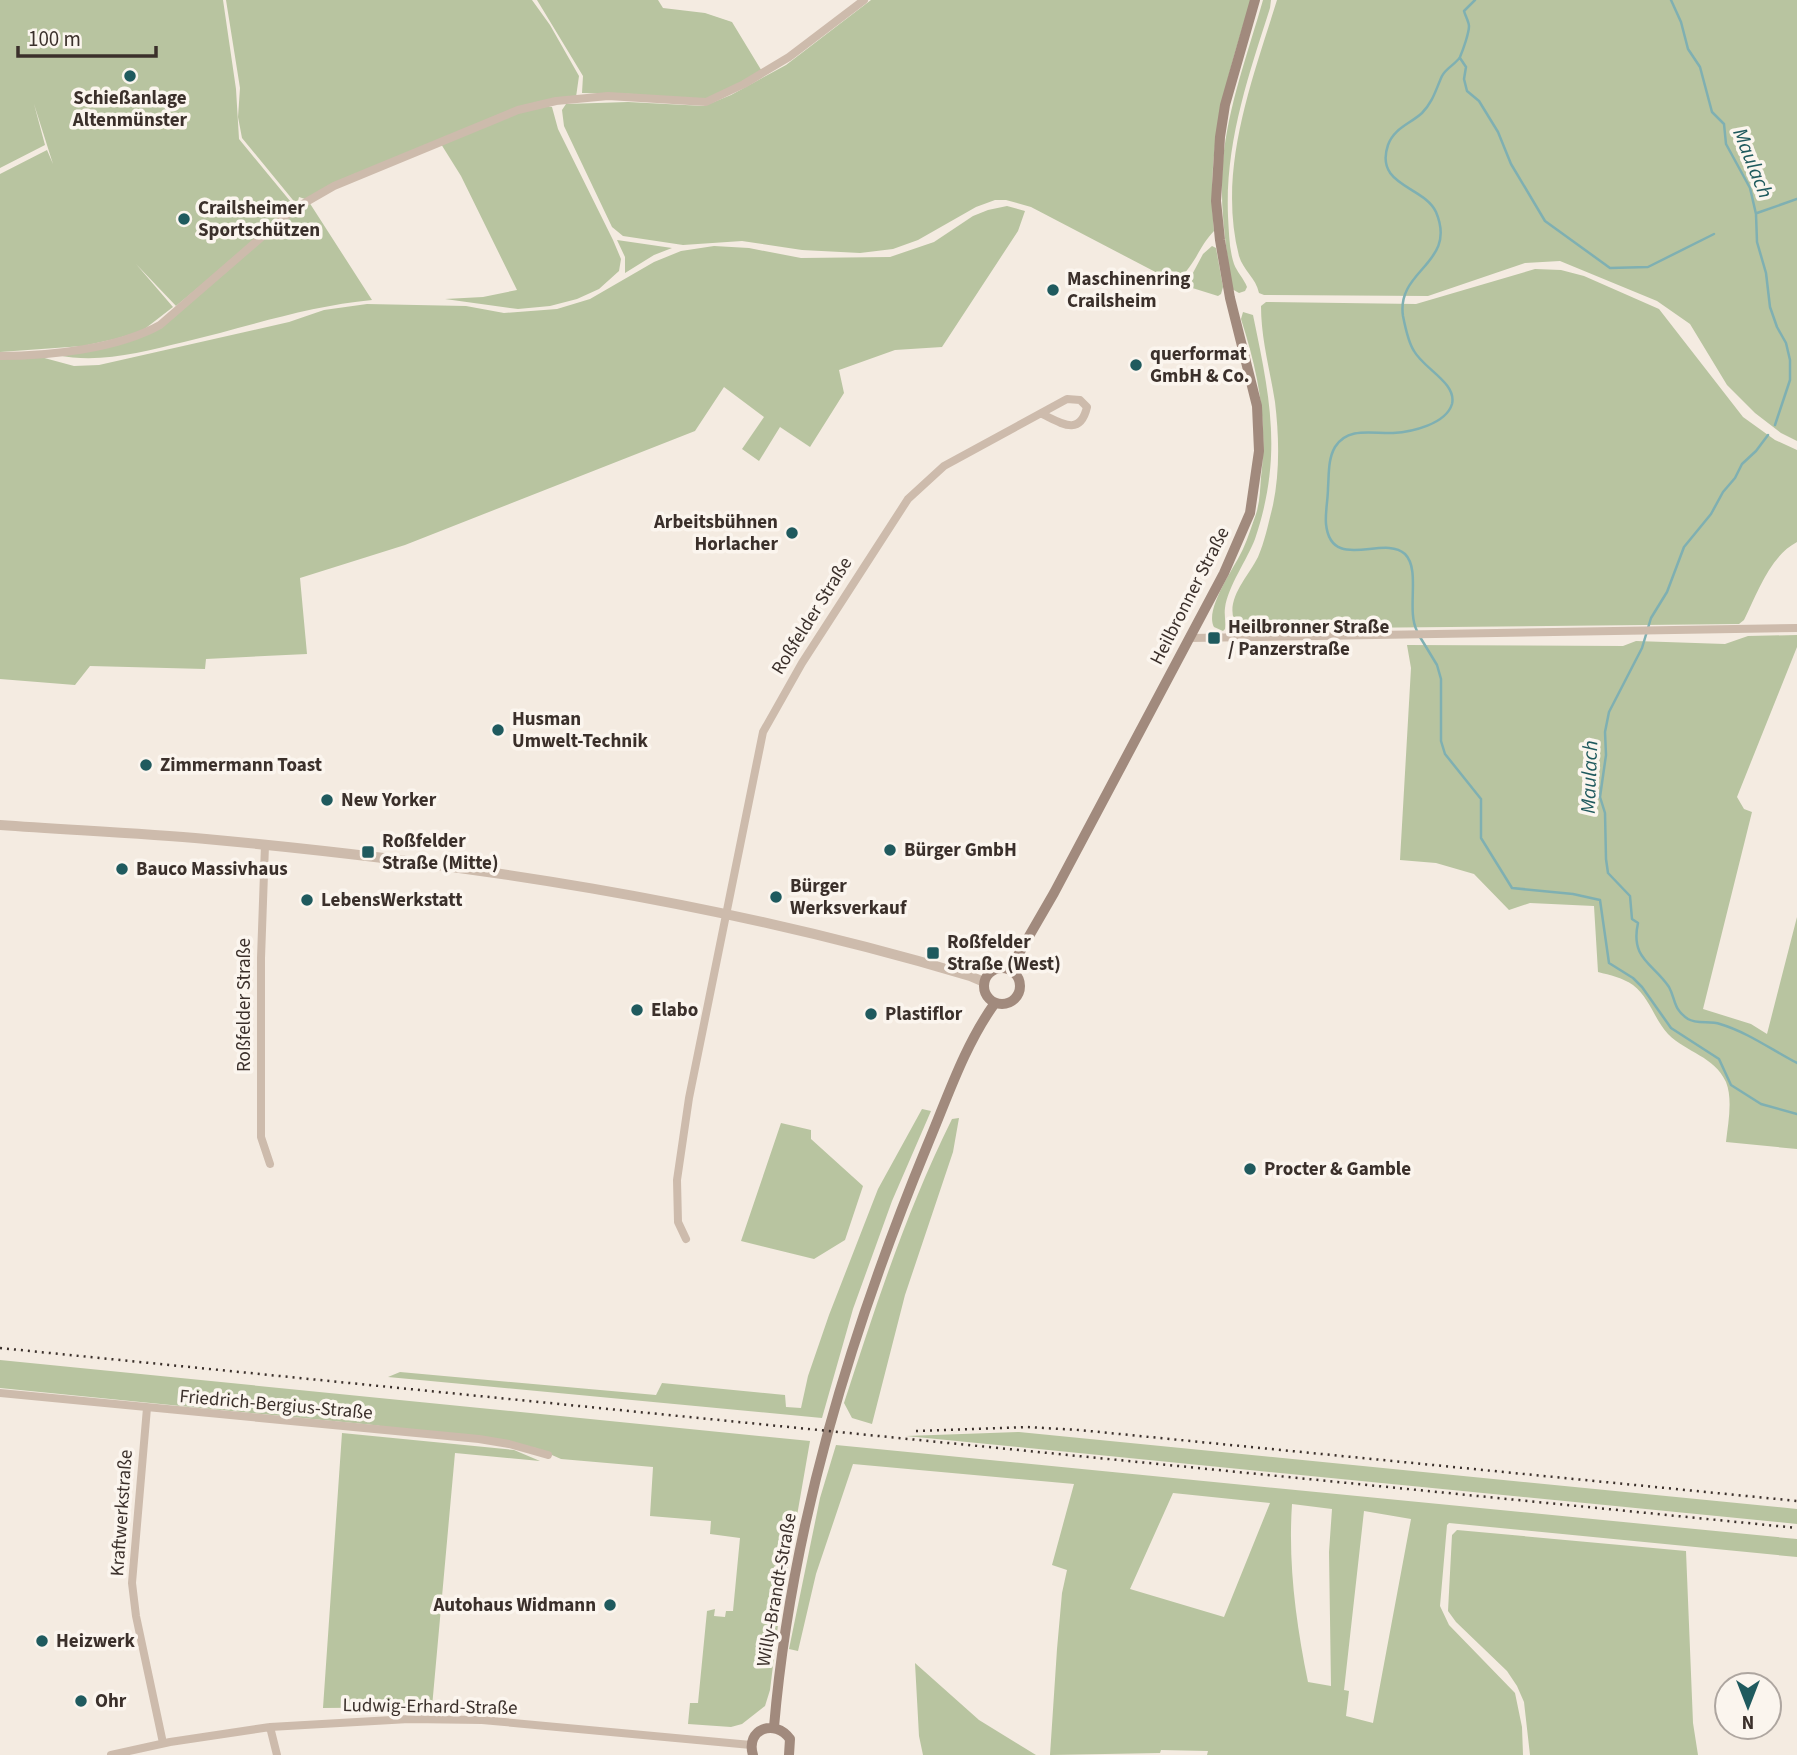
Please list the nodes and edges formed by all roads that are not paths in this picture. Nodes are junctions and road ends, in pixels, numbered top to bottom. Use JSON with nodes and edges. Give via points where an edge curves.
{"nodes":[{"id":1,"x":864,"y":0,"type":"edge"},
{"id":2,"x":1255,"y":0,"type":"edge"},
{"id":3,"x":0,"y":356,"type":"edge"},
{"id":4,"x":1042,"y":414,"type":"junction"},
{"id":5,"x":1797,"y":628,"type":"edge"},
{"id":6,"x":1189,"y":638,"type":"junction"},
{"id":7,"x":0,"y":825,"type":"edge"},
{"id":8,"x":265,"y":845,"type":"junction"},
{"id":9,"x":726,"y":913,"type":"junction"},
{"id":10,"x":1010,"y":969,"type":"junction"},
{"id":11,"x":984,"y":982,"type":"junction"},
{"id":12,"x":995,"y":1003,"type":"junction"},
{"id":13,"x":270,"y":1164,"type":"dead end"},
{"id":14,"x":686,"y":1239,"type":"dead end"},
{"id":15,"x":0,"y":1393,"type":"edge"},
{"id":16,"x":147,"y":1408,"type":"junction"},
{"id":17,"x":548,"y":1455,"type":"dead end"},
{"id":18,"x":270,"y":1727,"type":"junction"},
{"id":19,"x":774,"y":1727,"type":"junction"},
{"id":20,"x":163,"y":1744,"type":"junction"},
{"id":21,"x":752,"y":1750,"type":"edge"},
{"id":22,"x":111,"y":1755,"type":"edge"},
{"id":23,"x":277,"y":1755,"type":"edge"},
{"id":24,"x":789,"y":1755,"type":"edge"}],
"edges":[{"from":1,"to":3,"type":"street","via":[[789,57],[706,102],[608,96],[518,110],[334,186],[294,209],[151,330],[124,340]]},
{"from":2,"to":6,"type":"main road","name":"Heilbronner Straße","via":[[1225,105],[1216,201],[1230,298],[1254,386],[1259,451],[1250,513]]},
{"from":4,"to":4,"type":"street","name":"Roßfelder Straße","via":[[1067,399],[1080,400],[1087,407],[1084,419],[1076,425]]},
{"from":4,"to":9,"type":"street","name":"Roßfelder Straße","via":[[944,466],[908,499],[802,663],[763,732]]},
{"from":5,"to":6,"type":"street"},
{"from":6,"to":10,"type":"main road","name":"Heilbronner Straße"},
{"from":7,"to":8,"type":"street"},
{"from":8,"to":9,"type":"street","via":[[510,875]]},
{"from":8,"to":13,"type":"street","name":"Roßfelder Straße","via":[[261,1137]]},
{"from":9,"to":11,"type":"street","via":[[872,947]]},
{"from":9,"to":14,"type":"street","name":"Roßfelder Straße","via":[[677,1180],[678,1222]]},
{"from":10,"to":11,"type":"main road","via":[[997,968]]},
{"from":10,"to":12,"type":"main road","via":[[1020,982],[1017,997],[1007,1004]]},
{"from":11,"to":12,"type":"main road","via":[[984,991]]},
{"from":12,"to":19,"type":"main road","name":"Willy-Brandt-Straße","via":[[964,1060],[875,1279],[821,1460],[786,1635]]},
{"from":15,"to":16,"type":"street","name":"Friedrich-Bergius-Straße"},
{"from":16,"to":17,"type":"street","name":"Friedrich-Bergius-Straße","via":[[479,1439]]},
{"from":16,"to":20,"type":"street","name":"Kraftwerkstraße","via":[[132,1583]]},
{"from":18,"to":20,"type":"street","name":"Ludwig-Erhard-Straße"},
{"from":18,"to":21,"type":"street","name":"Ludwig-Erhard-Straße","via":[[468,1719]]},
{"from":18,"to":23,"type":"street"},
{"from":19,"to":21,"type":"main road","via":[[756,1733]]},
{"from":19,"to":24,"type":"main road","via":[[790,1739]]},
{"from":20,"to":22,"type":"street","name":"Ludwig-Erhard-Straße"}]}
